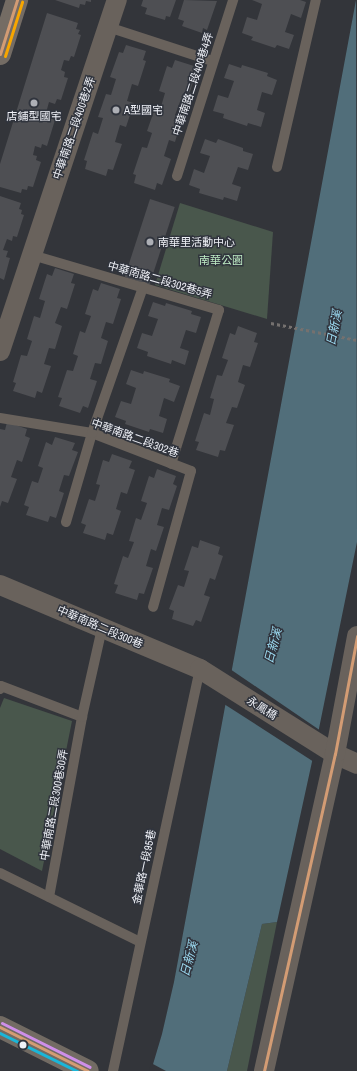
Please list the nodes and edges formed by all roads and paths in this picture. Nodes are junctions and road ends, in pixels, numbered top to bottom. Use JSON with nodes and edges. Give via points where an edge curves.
{"nodes":[{"id":1,"x":17,"y":0,"type":"edge"},
{"id":2,"x":116,"y":0,"type":"edge"},
{"id":3,"x":232,"y":0,"type":"edge"},
{"id":4,"x":316,"y":0,"type":"edge"},
{"id":5,"x":108,"y":27,"type":"junction"},
{"id":6,"x":0,"y":54,"type":"edge"},
{"id":7,"x":212,"y":61,"type":"junction"},
{"id":8,"x":277,"y":167,"type":"dead end"},
{"id":9,"x":177,"y":176,"type":"dead end"},
{"id":10,"x":32,"y":255,"type":"junction"},
{"id":11,"x":143,"y":287,"type":"junction"},
{"id":12,"x":271,"y":323,"type":"dead end"},
{"id":13,"x":357,"y":340,"type":"edge"},
{"id":14,"x":0,"y":351,"type":"edge"},
{"id":15,"x":0,"y":418,"type":"edge"},
{"id":16,"x":92,"y":433,"type":"junction"},
{"id":17,"x":172,"y":464,"type":"junction"},
{"id":18,"x":66,"y":522,"type":"dead end"},
{"id":19,"x":0,"y":585,"type":"edge"},
{"id":20,"x":153,"y":607,"type":"dead end"},
{"id":21,"x":102,"y":628,"type":"junction"},
{"id":22,"x":357,"y":636,"type":"edge"},
{"id":23,"x":200,"y":669,"type":"junction"},
{"id":24,"x":0,"y":689,"type":"edge"},
{"id":25,"x":82,"y":717,"type":"junction"},
{"id":26,"x":330,"y":751,"type":"junction"},
{"id":27,"x":357,"y":764,"type":"edge"},
{"id":28,"x":0,"y":873,"type":"edge"},
{"id":29,"x":49,"y":897,"type":"junction"},
{"id":30,"x":140,"y":942,"type":"junction"},
{"id":31,"x":0,"y":1028,"type":"edge"},
{"id":32,"x":60,"y":1065,"type":"edge"},
{"id":33,"x":88,"y":1071,"type":"edge"},
{"id":34,"x":113,"y":1071,"type":"edge"},
{"id":35,"x":264,"y":1071,"type":"edge"}],
"edges":[{"from":1,"to":6,"type":"street"},
{"from":2,"to":5,"type":"street","name":"中華南路二段400巷2弄"},
{"from":3,"to":7,"type":"lane","name":"中華南路二段400巷4弄"},
{"from":4,"to":8,"type":"lane"},
{"from":5,"to":7,"type":"lane"},
{"from":5,"to":10,"type":"street","name":"中華南路二段400巷2弄"},
{"from":7,"to":9,"type":"lane","name":"中華南路二段400巷4弄"},
{"from":10,"to":11,"type":"lane","name":"中華南路二段302巷5弄"},
{"from":10,"to":14,"type":"street","name":"中華南路二段400巷2弄"},
{"from":11,"to":16,"type":"lane"},
{"from":11,"to":17,"type":"lane","name":"中華南路二段302巷5弄","via":[[219,310]]},
{"from":12,"to":13,"type":"path"},
{"from":15,"to":16,"type":"lane","name":"中華南路二段302巷"},
{"from":16,"to":17,"type":"lane","name":"中華南路二段302巷"},
{"from":16,"to":18,"type":"lane"},
{"from":17,"to":20,"type":"lane","name":"中華南路二段302巷","via":[[191,471]]},
{"from":19,"to":21,"type":"street","name":"中華南路二段300巷"},
{"from":21,"to":23,"type":"street","name":"中華南路二段300巷"},
{"from":21,"to":25,"type":"lane","name":"中華南路二段300巷30弄"},
{"from":22,"to":26,"type":"street"},
{"from":23,"to":26,"type":"street","name":"永鳳橋"},
{"from":23,"to":30,"type":"lane","name":"金華路一段95巷"},
{"from":24,"to":25,"type":"lane","via":[[1,686]]},
{"from":25,"to":29,"type":"lane","name":"中華南路二段300巷30弄"},
{"from":26,"to":27,"type":"street","name":"永鳳橋"},
{"from":26,"to":35,"type":"street"},
{"from":28,"to":29,"type":"lane"},
{"from":29,"to":30,"type":"lane"},
{"from":30,"to":34,"type":"lane","name":"金華路一段95巷"},
{"from":31,"to":32,"type":"main road"},
{"from":32,"to":33,"type":"main road"}]}
